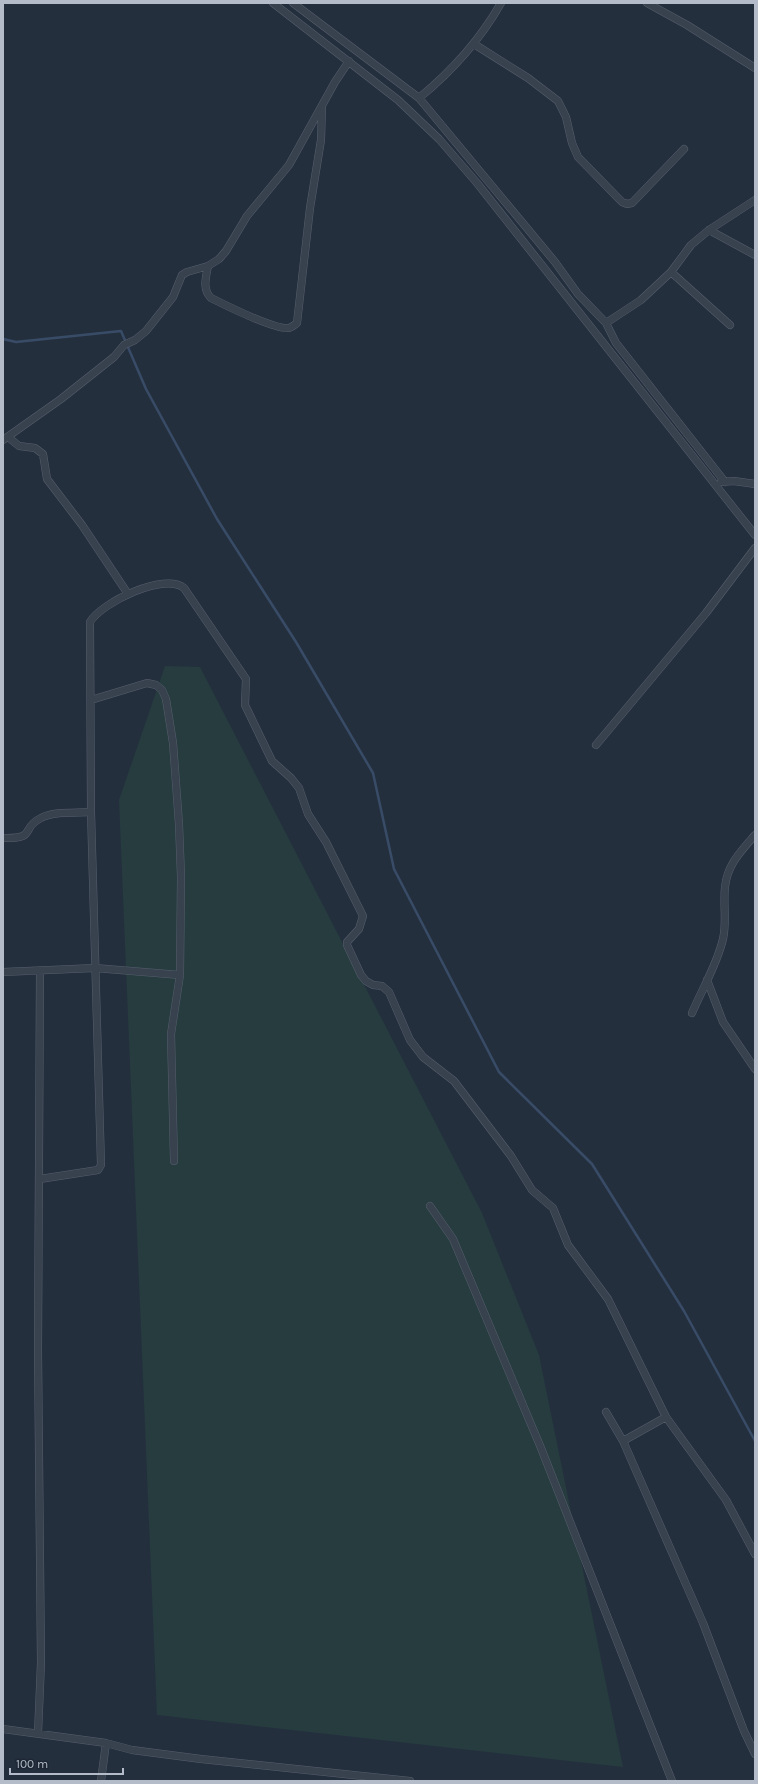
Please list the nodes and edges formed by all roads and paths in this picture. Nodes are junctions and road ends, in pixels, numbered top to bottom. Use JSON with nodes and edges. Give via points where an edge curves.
{"nodes":[{"id":1,"x":274,"y":3,"type":"edge"},
{"id":2,"x":293,"y":3,"type":"edge"},
{"id":3,"x":501,"y":3,"type":"edge"},
{"id":4,"x":647,"y":3,"type":"edge"},
{"id":5,"x":474,"y":44,"type":"junction"},
{"id":6,"x":349,"y":61,"type":"junction"},
{"id":7,"x":755,"y":68,"type":"edge"},
{"id":8,"x":418,"y":98,"type":"junction"},
{"id":9,"x":322,"y":106,"type":"junction"},
{"id":10,"x":684,"y":149,"type":"dead end"},
{"id":11,"x":755,"y":200,"type":"edge"},
{"id":12,"x":709,"y":230,"type":"junction"},
{"id":13,"x":755,"y":255,"type":"edge"},
{"id":14,"x":208,"y":266,"type":"junction"},
{"id":15,"x":671,"y":272,"type":"junction"},
{"id":16,"x":606,"y":323,"type":"junction"},
{"id":17,"x":730,"y":325,"type":"dead end"},
{"id":18,"x":6,"y":439,"type":"edge"},
{"id":19,"x":715,"y":482,"type":"junction"},
{"id":20,"x":725,"y":482,"type":"junction"},
{"id":21,"x":755,"y":484,"type":"edge"},
{"id":22,"x":755,"y":535,"type":"edge"},
{"id":23,"x":755,"y":548,"type":"edge"},
{"id":24,"x":128,"y":594,"type":"junction"},
{"id":25,"x":91,"y":700,"type":"junction"},
{"id":26,"x":596,"y":745,"type":"dead end"},
{"id":27,"x":90,"y":812,"type":"junction"},
{"id":28,"x":755,"y":835,"type":"edge"},
{"id":29,"x":3,"y":838,"type":"edge"},
{"id":30,"x":95,"y":968,"type":"junction"},
{"id":31,"x":40,"y":971,"type":"junction"},
{"id":32,"x":3,"y":972,"type":"edge"},
{"id":33,"x":180,"y":975,"type":"junction"},
{"id":34,"x":707,"y":980,"type":"junction"},
{"id":35,"x":692,"y":1013,"type":"dead end"},
{"id":36,"x":755,"y":1069,"type":"edge"},
{"id":37,"x":174,"y":1161,"type":"dead end"},
{"id":38,"x":40,"y":1179,"type":"junction"},
{"id":39,"x":430,"y":1206,"type":"dead end"},
{"id":40,"x":606,"y":1412,"type":"dead end"},
{"id":41,"x":666,"y":1417,"type":"junction"},
{"id":42,"x":623,"y":1441,"type":"junction"},
{"id":43,"x":755,"y":1554,"type":"edge"},
{"id":44,"x":3,"y":1729,"type":"edge"},
{"id":45,"x":38,"y":1733,"type":"junction"},
{"id":46,"x":106,"y":1743,"type":"junction"},
{"id":47,"x":755,"y":1754,"type":"edge"},
{"id":48,"x":327,"y":1777,"type":"edge"},
{"id":49,"x":101,"y":1781,"type":"edge"},
{"id":50,"x":410,"y":1781,"type":"edge"},
{"id":51,"x":672,"y":1781,"type":"edge"}],
"edges":[{"from":1,"to":6,"type":"street"},
{"from":2,"to":8,"type":"street"},
{"from":3,"to":5,"type":"street"},
{"from":4,"to":7,"type":"street"},
{"from":5,"to":8,"type":"street","via":[[439,82]]},
{"from":5,"to":10,"type":"street","via":[[528,78],[558,101],[566,117],[578,157],[622,202],[632,203]]},
{"from":6,"to":9,"type":"street"},
{"from":6,"to":19,"type":"street","via":[[398,100],[429,129],[477,183]]},
{"from":8,"to":16,"type":"street","via":[[551,256],[578,294]]},
{"from":9,"to":14,"type":"street","via":[[289,165],[247,216],[226,251]]},
{"from":9,"to":14,"type":"street","via":[[321,140],[310,208],[297,323],[288,328],[272,324],[238,312],[211,298],[207,295],[205,286]]},
{"from":11,"to":12,"type":"street"},
{"from":12,"to":13,"type":"street"},
{"from":12,"to":15,"type":"street","via":[[691,246]]},
{"from":14,"to":18,"type":"street","via":[[182,275],[173,297],[156,320],[135,340],[124,345],[114,357]]},
{"from":15,"to":16,"type":"street","via":[[641,300]]},
{"from":15,"to":17,"type":"street"},
{"from":16,"to":20,"type":"street","via":[[616,343]]},
{"from":18,"to":24,"type":"street","via":[[19,446],[35,448],[43,454],[47,479],[82,525]]},
{"from":19,"to":20,"type":"street"},
{"from":19,"to":22,"type":"street"},
{"from":20,"to":21,"type":"street"},
{"from":23,"to":26,"type":"street","via":[[706,613]]},
{"from":24,"to":25,"type":"street","via":[[95,615],[90,622]]},
{"from":24,"to":41,"type":"street","via":[[171,583],[180,584],[246,679],[245,705],[272,761],[299,788],[308,814],[326,842],[363,916],[359,929],[347,942],[361,975],[366,981],[382,986],[389,992],[410,1040],[423,1057],[454,1080],[511,1156],[532,1190],[553,1208],[568,1245],[608,1299]]},
{"from":25,"to":27,"type":"street"},
{"from":25,"to":33,"type":"street","via":[[147,683],[159,687],[166,699],[173,743],[181,877]]},
{"from":27,"to":29,"type":"street","via":[[42,817],[34,822],[24,837]]},
{"from":27,"to":30,"type":"street"},
{"from":28,"to":34,"type":"street","via":[[734,858],[729,868],[725,887],[726,916],[723,939]]},
{"from":30,"to":31,"type":"street"},
{"from":30,"to":33,"type":"street"},
{"from":30,"to":38,"type":"street","via":[[100,1168]]},
{"from":31,"to":32,"type":"street"},
{"from":31,"to":38,"type":"street"},
{"from":33,"to":37,"type":"street","via":[[171,1034]]},
{"from":34,"to":35,"type":"street"},
{"from":34,"to":36,"type":"street","via":[[722,1022]]},
{"from":38,"to":45,"type":"street","via":[[38,1350],[41,1663]]},
{"from":39,"to":51,"type":"street","via":[[453,1240],[541,1448]]},
{"from":40,"to":42,"type":"street"},
{"from":41,"to":42,"type":"street"},
{"from":41,"to":43,"type":"street","via":[[726,1500]]},
{"from":42,"to":47,"type":"street","via":[[703,1623]]},
{"from":44,"to":45,"type":"street"},
{"from":45,"to":46,"type":"street"},
{"from":46,"to":48,"type":"street","via":[[132,1750]]},
{"from":46,"to":49,"type":"street"},
{"from":48,"to":50,"type":"street"}]}
